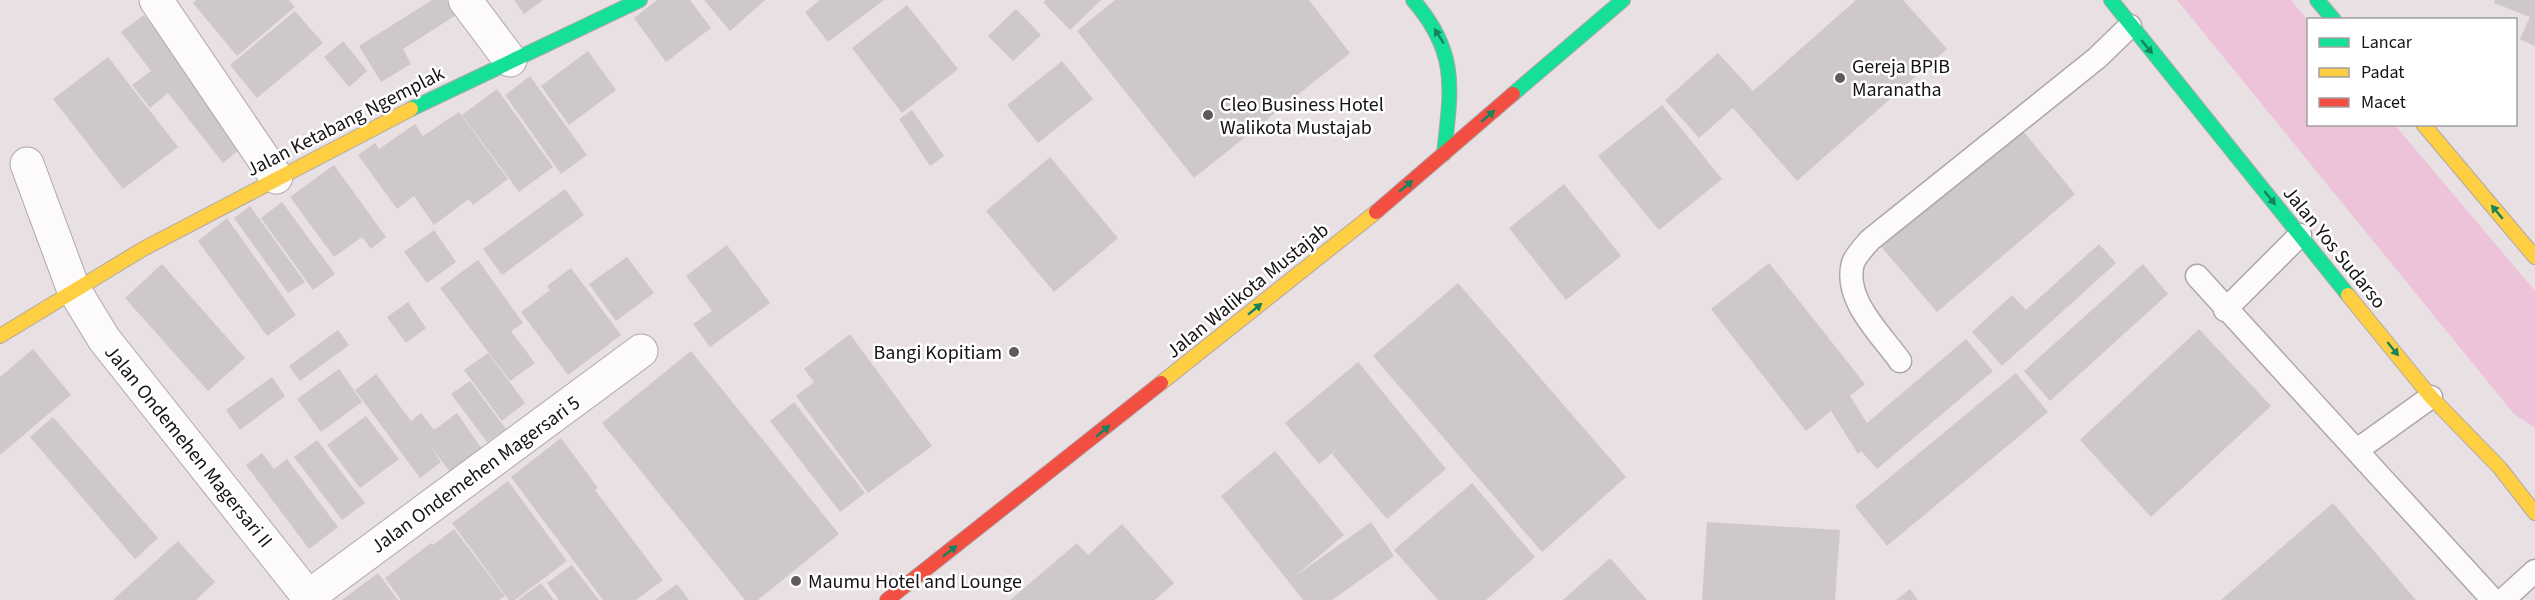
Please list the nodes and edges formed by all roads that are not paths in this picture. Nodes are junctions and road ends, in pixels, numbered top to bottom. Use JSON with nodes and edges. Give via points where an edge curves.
{"nodes":[{"id":1,"x":156,"y":0,"type":"edge"},
{"id":2,"x":465,"y":0,"type":"edge"},
{"id":3,"x":640,"y":0,"type":"edge"},
{"id":4,"x":1432,"y":0,"type":"edge"},
{"id":5,"x":1623,"y":0,"type":"edge"},
{"id":6,"x":2111,"y":0,"type":"edge"},
{"id":7,"x":2317,"y":0,"type":"edge"},
{"id":8,"x":1415,"y":2,"type":"edge"},
{"id":9,"x":2332,"y":18,"type":"edge"},
{"id":10,"x":2130,"y":26,"type":"junction"},
{"id":11,"x":510,"y":60,"type":"junction"},
{"id":12,"x":2425,"y":126,"type":"edge"},
{"id":13,"x":1444,"y":154,"type":"junction"},
{"id":14,"x":27,"y":164,"type":"dead end"},
{"id":15,"x":276,"y":177,"type":"junction"},
{"id":16,"x":2300,"y":235,"type":"junction"},
{"id":17,"x":2535,"y":257,"type":"edge"},
{"id":18,"x":2197,"y":276,"type":"dead end"},
{"id":19,"x":73,"y":288,"type":"junction"},
{"id":20,"x":2225,"y":310,"type":"junction"},
{"id":21,"x":0,"y":336,"type":"edge"},
{"id":22,"x":641,"y":351,"type":"dead end"},
{"id":23,"x":1900,"y":361,"type":"dead end"},
{"id":24,"x":2431,"y":397,"type":"junction"},
{"id":25,"x":2357,"y":450,"type":"junction"},
{"id":26,"x":2535,"y":513,"type":"edge"},
{"id":27,"x":2535,"y":571,"type":"edge"},
{"id":28,"x":310,"y":598,"type":"edge"},
{"id":29,"x":887,"y":600,"type":"edge"},
{"id":30,"x":2493,"y":600,"type":"edge"},
{"id":31,"x":2503,"y":600,"type":"edge"}],
"edges":[{"from":1,"to":15,"type":"street"},
{"from":2,"to":11,"type":"street"},
{"from":3,"to":11,"type":"main road","name":"Jalan Ketabang Ngemplak"},
{"from":4,"to":8,"type":"main road"},
{"from":13,"to":5,"type":"main road","name":"Jalan Walikota Mustajab","one_way":true},
{"from":6,"to":10,"type":"main road","name":"Jalan Yos Sudarso"},
{"from":7,"to":9,"type":"main road"},
{"from":13,"to":8,"type":"main road","one_way":true,"via":[[1451,79],[1444,43]]},
{"from":10,"to":16,"type":"main road","name":"Jalan Yos Sudarso","one_way":true},
{"from":10,"to":23,"type":"lane","via":[[2097,58],[1870,240],[1854,260],[1850,281],[1856,300]]},
{"from":11,"to":15,"type":"main road","name":"Jalan Ketabang Ngemplak"},
{"from":17,"to":12,"type":"main road","one_way":true},
{"from":29,"to":13,"type":"main road","name":"Jalan Walikota Mustajab","one_way":true},
{"from":14,"to":19,"type":"street","name":"Jalan Ondemehen Magersari II"},
{"from":15,"to":19,"type":"main road","name":"Jalan Ketabang Ngemplak"},
{"from":16,"to":20,"type":"lane"},
{"from":16,"to":24,"type":"main road","name":"Jalan Yos Sudarso","one_way":true},
{"from":18,"to":20,"type":"lane"},
{"from":19,"to":21,"type":"main road","name":"Jalan Ketabang Ngemplak"},
{"from":19,"to":28,"type":"street","name":"Jalan Ondemehen Magersari II","via":[[104,339]]},
{"from":20,"to":25,"type":"lane"},
{"from":22,"to":28,"type":"street","name":"Jalan Ondemehen Magersari 5"},
{"from":24,"to":25,"type":"lane"},
{"from":24,"to":26,"type":"main road","name":"Jalan Yos Sudarso","via":[[2500,468]]},
{"from":25,"to":30,"type":"lane"},
{"from":27,"to":31,"type":"lane"}]}
